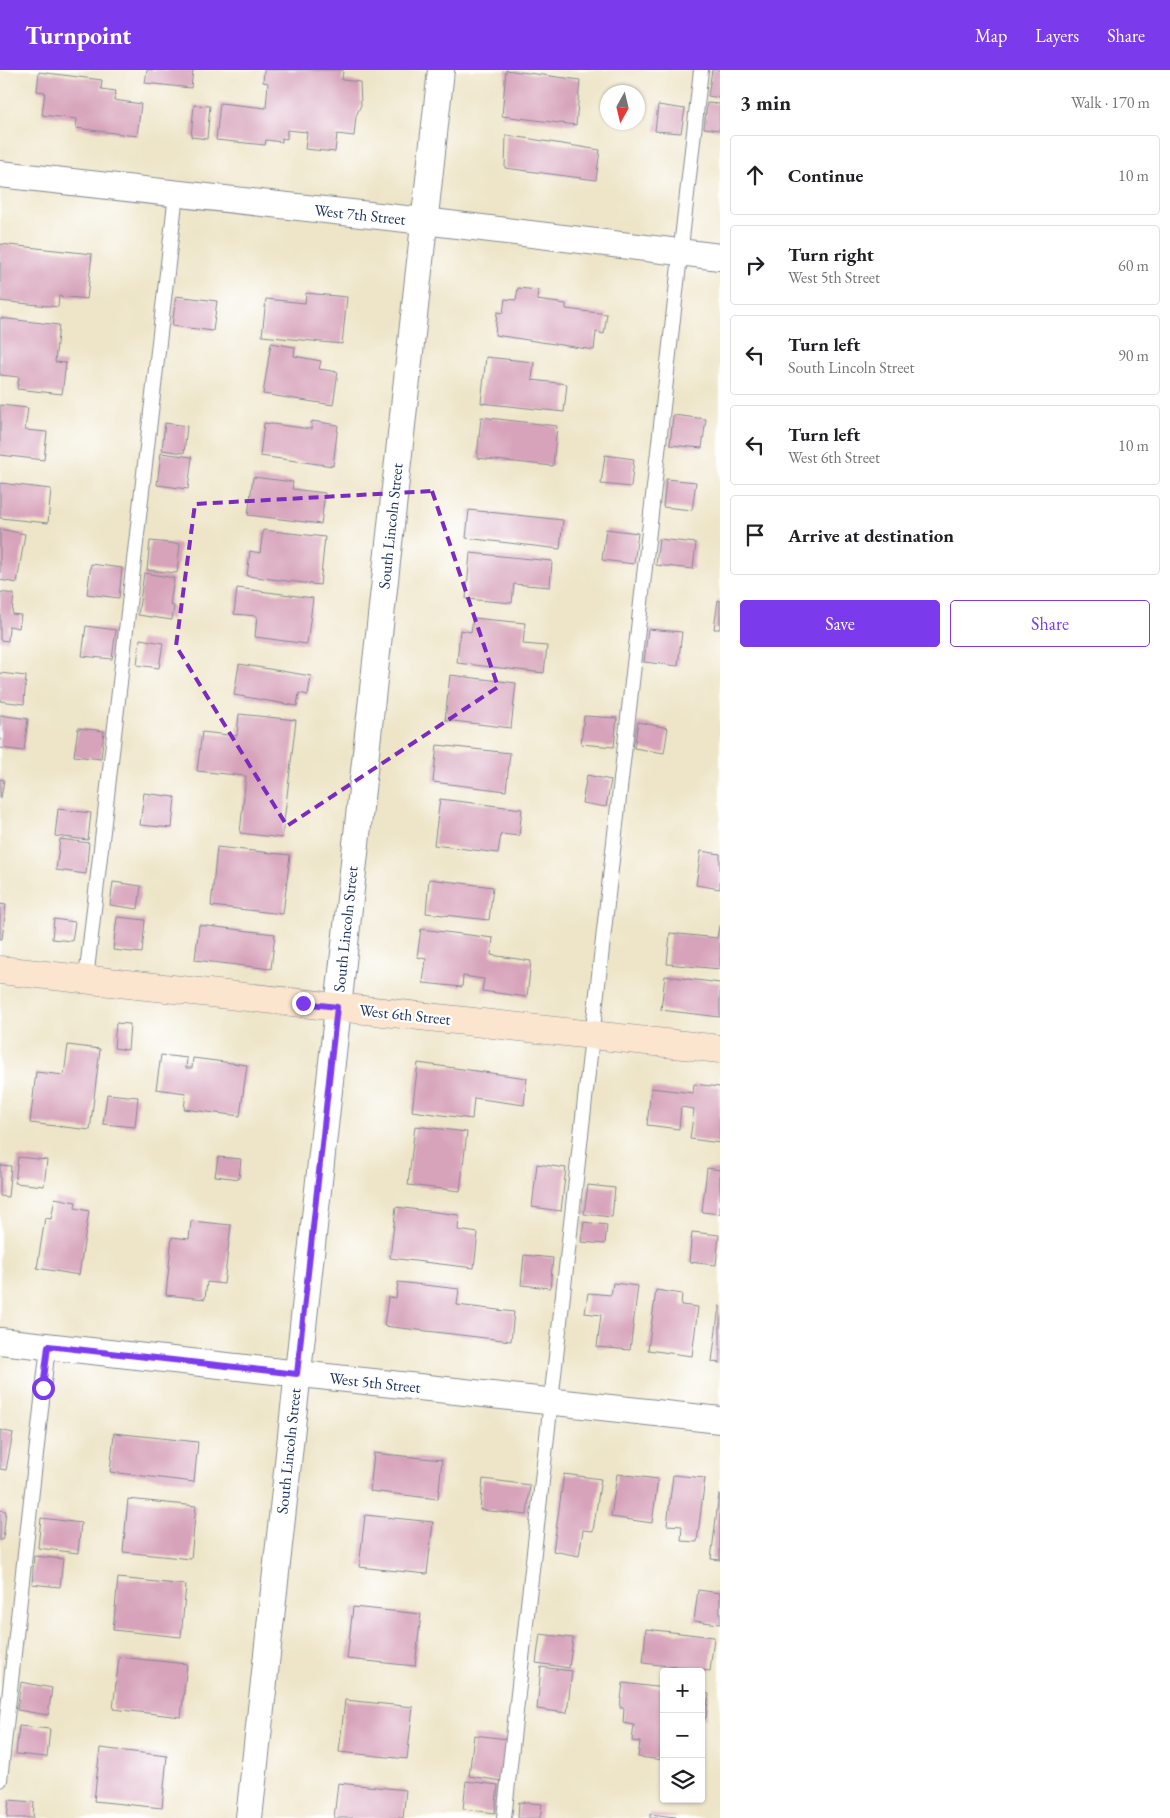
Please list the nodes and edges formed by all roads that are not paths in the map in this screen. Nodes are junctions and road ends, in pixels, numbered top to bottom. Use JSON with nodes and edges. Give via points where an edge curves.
{"nodes":[{"id":1,"x":441,"y":70,"type":"edge"},
{"id":2,"x":701,"y":70,"type":"edge"},
{"id":3,"x":0,"y":174,"type":"edge"},
{"id":4,"x":176,"y":194,"type":"junction"},
{"id":5,"x":424,"y":222,"type":"junction"},
{"id":6,"x":680,"y":252,"type":"junction"},
{"id":7,"x":720,"y":257,"type":"edge"},
{"id":8,"x":0,"y":970,"type":"edge"},
{"id":9,"x":86,"y":980,"type":"junction"},
{"id":10,"x":337,"y":1007,"type":"junction"},
{"id":11,"x":592,"y":1035,"type":"junction"},
{"id":12,"x":720,"y":1049,"type":"edge"},
{"id":13,"x":0,"y":1341,"type":"edge"},
{"id":14,"x":48,"y":1346,"type":"junction"},
{"id":15,"x":297,"y":1374,"type":"junction"},
{"id":16,"x":551,"y":1402,"type":"junction"},
{"id":17,"x":720,"y":1420,"type":"edge"},
{"id":18,"x":0,"y":1780,"type":"edge"},
{"id":19,"x":249,"y":1818,"type":"edge"},
{"id":20,"x":504,"y":1818,"type":"edge"}],
"edges":[{"from":1,"to":5,"type":"street","name":"South Lincoln Street"},
{"from":2,"to":6,"type":"lane"},
{"from":3,"to":4,"type":"street","name":"West 7th Street"},
{"from":4,"to":5,"type":"street","name":"West 7th Street"},
{"from":4,"to":9,"type":"lane"},
{"from":5,"to":6,"type":"street","name":"West 7th Street"},
{"from":5,"to":10,"type":"street","name":"South Lincoln Street"},
{"from":6,"to":7,"type":"street","name":"West 7th Street"},
{"from":6,"to":11,"type":"lane"},
{"from":8,"to":9,"type":"street","name":"West 6th Street"},
{"from":9,"to":10,"type":"street","name":"West 6th Street"},
{"from":10,"to":11,"type":"street","name":"West 6th Street"},
{"from":10,"to":15,"type":"street","name":"South Lincoln Street"},
{"from":11,"to":12,"type":"street","name":"West 6th Street"},
{"from":11,"to":16,"type":"lane"},
{"from":13,"to":14,"type":"street","name":"West 5th Street"},
{"from":14,"to":15,"type":"street","name":"West 5th Street"},
{"from":14,"to":18,"type":"lane"},
{"from":15,"to":16,"type":"street","name":"West 5th Street"},
{"from":15,"to":19,"type":"street","name":"South Lincoln Street"},
{"from":16,"to":17,"type":"street","name":"West 5th Street"},
{"from":16,"to":20,"type":"lane"}]}
